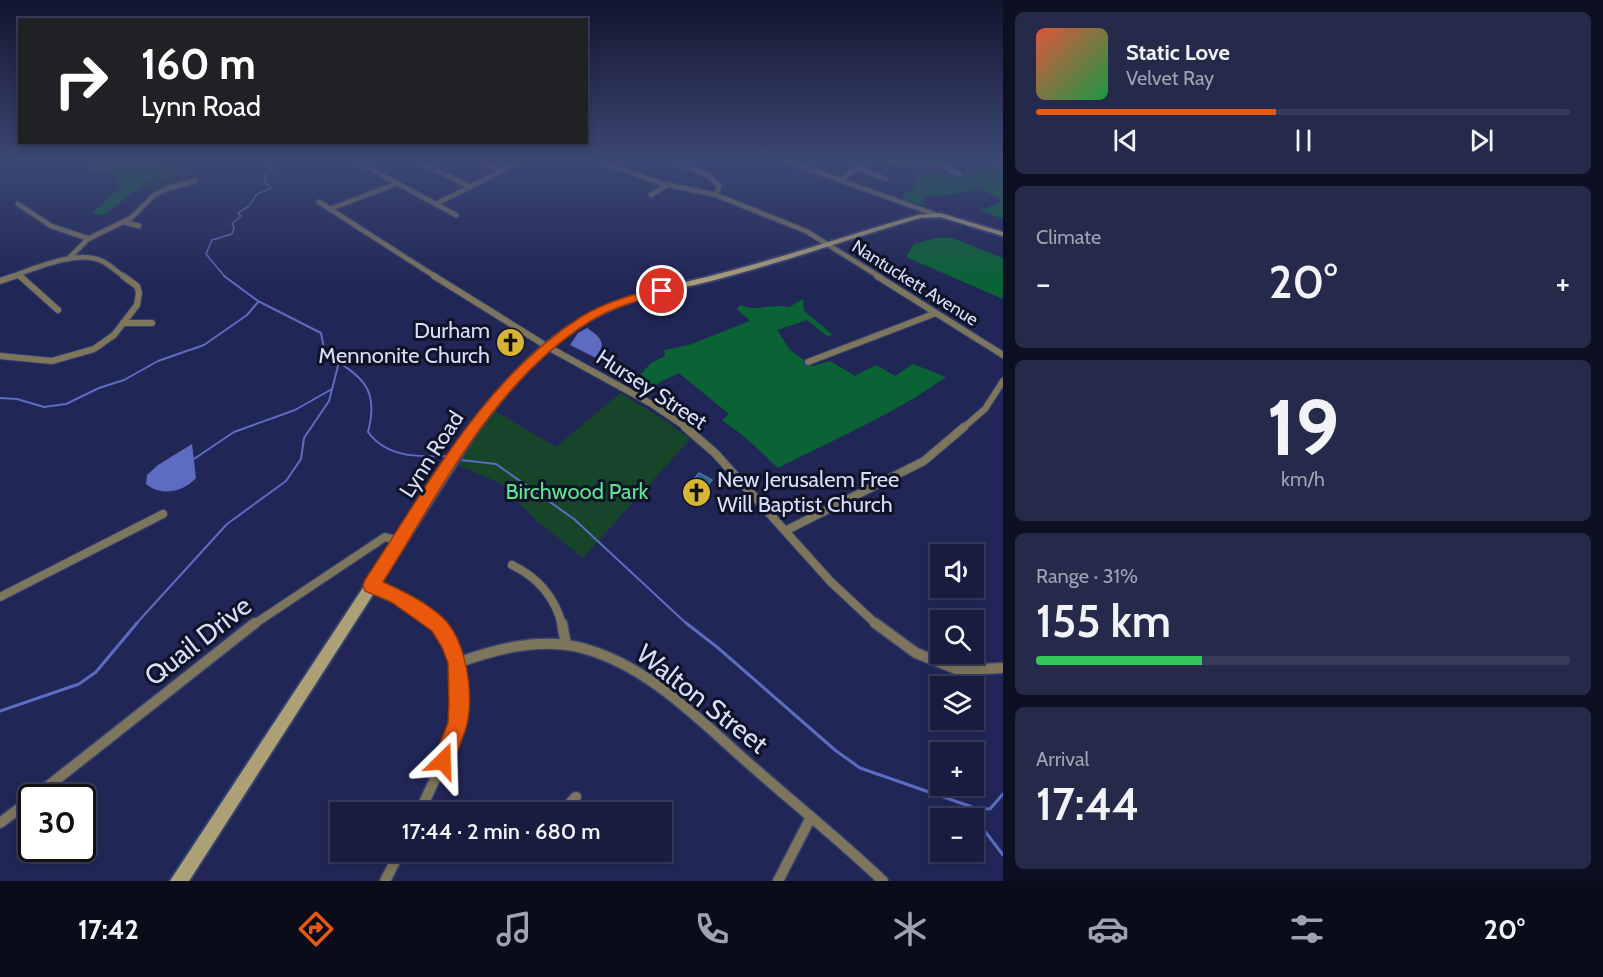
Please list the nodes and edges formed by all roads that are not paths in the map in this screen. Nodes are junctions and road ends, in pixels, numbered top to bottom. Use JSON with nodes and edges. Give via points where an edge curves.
{"nodes":[{"id":1,"x":146,"y":202,"type":"edge"},
{"id":2,"x":319,"y":202,"type":"dead end"},
{"id":3,"x":348,"y":202,"type":"edge"},
{"id":4,"x":433,"y":202,"type":"edge"},
{"id":5,"x":440,"y":202,"type":"edge"},
{"id":6,"x":734,"y":202,"type":"edge"},
{"id":7,"x":902,"y":202,"type":"edge"},
{"id":8,"x":18,"y":204,"type":"dead end"},
{"id":9,"x":436,"y":204,"type":"junction"},
{"id":10,"x":330,"y":209,"type":"junction"},
{"id":11,"x":934,"y":214,"type":"junction"},
{"id":12,"x":456,"y":215,"type":"dead end"},
{"id":13,"x":124,"y":222,"type":"junction"},
{"id":14,"x":139,"y":226,"type":"dead end"},
{"id":15,"x":1003,"y":234,"type":"edge"},
{"id":16,"x":87,"y":238,"type":"junction"},
{"id":17,"x":827,"y":244,"type":"junction"},
{"id":18,"x":68,"y":259,"type":"junction"},
{"id":19,"x":20,"y":276,"type":"junction"},
{"id":20,"x":0,"y":281,"type":"edge"},
{"id":21,"x":57,"y":310,"type":"dead end"},
{"id":22,"x":936,"y":313,"type":"junction"},
{"id":23,"x":123,"y":323,"type":"junction"},
{"id":24,"x":152,"y":323,"type":"dead end"},
{"id":25,"x":548,"y":346,"type":"junction"},
{"id":26,"x":1003,"y":354,"type":"edge"},
{"id":27,"x":0,"y":356,"type":"edge"},
{"id":28,"x":808,"y":362,"type":"dead end"},
{"id":29,"x":1003,"y":381,"type":"edge"},
{"id":30,"x":163,"y":514,"type":"dead end"},
{"id":31,"x":785,"y":531,"type":"junction"},
{"id":32,"x":400,"y":541,"type":"junction"},
{"id":33,"x":512,"y":565,"type":"dead end"},
{"id":34,"x":371,"y":585,"type":"junction"},
{"id":35,"x":0,"y":597,"type":"edge"},
{"id":36,"x":566,"y":645,"type":"junction"},
{"id":37,"x":457,"y":663,"type":"junction"},
{"id":38,"x":1003,"y":668,"type":"edge"},
{"id":39,"x":51,"y":784,"type":"edge"},
{"id":40,"x":576,"y":797,"type":"dead end"},
{"id":41,"x":424,"y":802,"type":"edge"},
{"id":42,"x":571,"y":802,"type":"edge"},
{"id":43,"x":18,"y":810,"type":"edge"},
{"id":44,"x":812,"y":817,"type":"junction"},
{"id":45,"x":0,"y":823,"type":"edge"},
{"id":46,"x":395,"y":862,"type":"edge"},
{"id":47,"x":179,"y":881,"type":"edge"},
{"id":48,"x":385,"y":881,"type":"edge"},
{"id":49,"x":778,"y":881,"type":"edge"},
{"id":50,"x":883,"y":881,"type":"edge"}],
"edges":[{"from":1,"to":13,"type":"street"},
{"from":2,"to":10,"type":"street","name":"Hursey Street"},
{"from":3,"to":10,"type":"street"},
{"from":4,"to":9,"type":"street"},
{"from":5,"to":9,"type":"street"},
{"from":6,"to":17,"type":"street","name":"Nantuckett Avenue","via":[[800,228]]},
{"from":7,"to":11,"type":"street"},
{"from":8,"to":16,"type":"street","via":[[51,226]]},
{"from":9,"to":12,"type":"street"},
{"from":10,"to":25,"type":"street","name":"Hursey Street"},
{"from":11,"to":15,"type":"street","name":"Lynn Road"},
{"from":11,"to":17,"type":"street","name":"Lynn Road"},
{"from":13,"to":14,"type":"street"},
{"from":13,"to":16,"type":"street"},
{"from":16,"to":18,"type":"street"},
{"from":17,"to":22,"type":"street","name":"Nantuckett Avenue"},
{"from":17,"to":25,"type":"street","name":"Lynn Road","via":[[620,303],[586,318]]},
{"from":18,"to":19,"type":"street"},
{"from":18,"to":23,"type":"street","via":[[100,260],[136,286],[137,305]]},
{"from":19,"to":20,"type":"street"},
{"from":19,"to":21,"type":"street"},
{"from":22,"to":26,"type":"street","name":"Nantuckett Avenue"},
{"from":22,"to":28,"type":"street"},
{"from":23,"to":24,"type":"street"},
{"from":23,"to":27,"type":"street","via":[[94,349],[69,358],[52,361]]},
{"from":25,"to":31,"type":"street","name":"Hursey Street","via":[[642,398],[688,429]]},
{"from":25,"to":32,"type":"street","name":"Lynn Road","via":[[504,389],[476,425]]},
{"from":29,"to":31,"type":"street","via":[[985,409],[924,461]]},
{"from":30,"to":35,"type":"street"},
{"from":31,"to":38,"type":"street","name":"Hursey Street","via":[[888,635],[925,659],[980,673]]},
{"from":32,"to":34,"type":"street","name":"Lynn Road"},
{"from":32,"to":39,"type":"street","name":"Quail Drive","via":[[385,537],[292,596]]},
{"from":33,"to":36,"type":"street","via":[[547,590],[560,616]]},
{"from":34,"to":37,"type":"street","via":[[407,602],[438,625]]},
{"from":34,"to":47,"type":"street","name":"Lynn Road"},
{"from":36,"to":37,"type":"street","name":"Walton Street","via":[[503,648]]},
{"from":36,"to":44,"type":"street","name":"Walton Street","via":[[606,656],[642,675]]},
{"from":37,"to":41,"type":"street","via":[[457,723]]},
{"from":40,"to":42,"type":"street"},
{"from":43,"to":45,"type":"street","name":"Quail Drive"},
{"from":44,"to":49,"type":"street"},
{"from":44,"to":50,"type":"street","name":"Walton Street"},
{"from":46,"to":48,"type":"street"}]}
